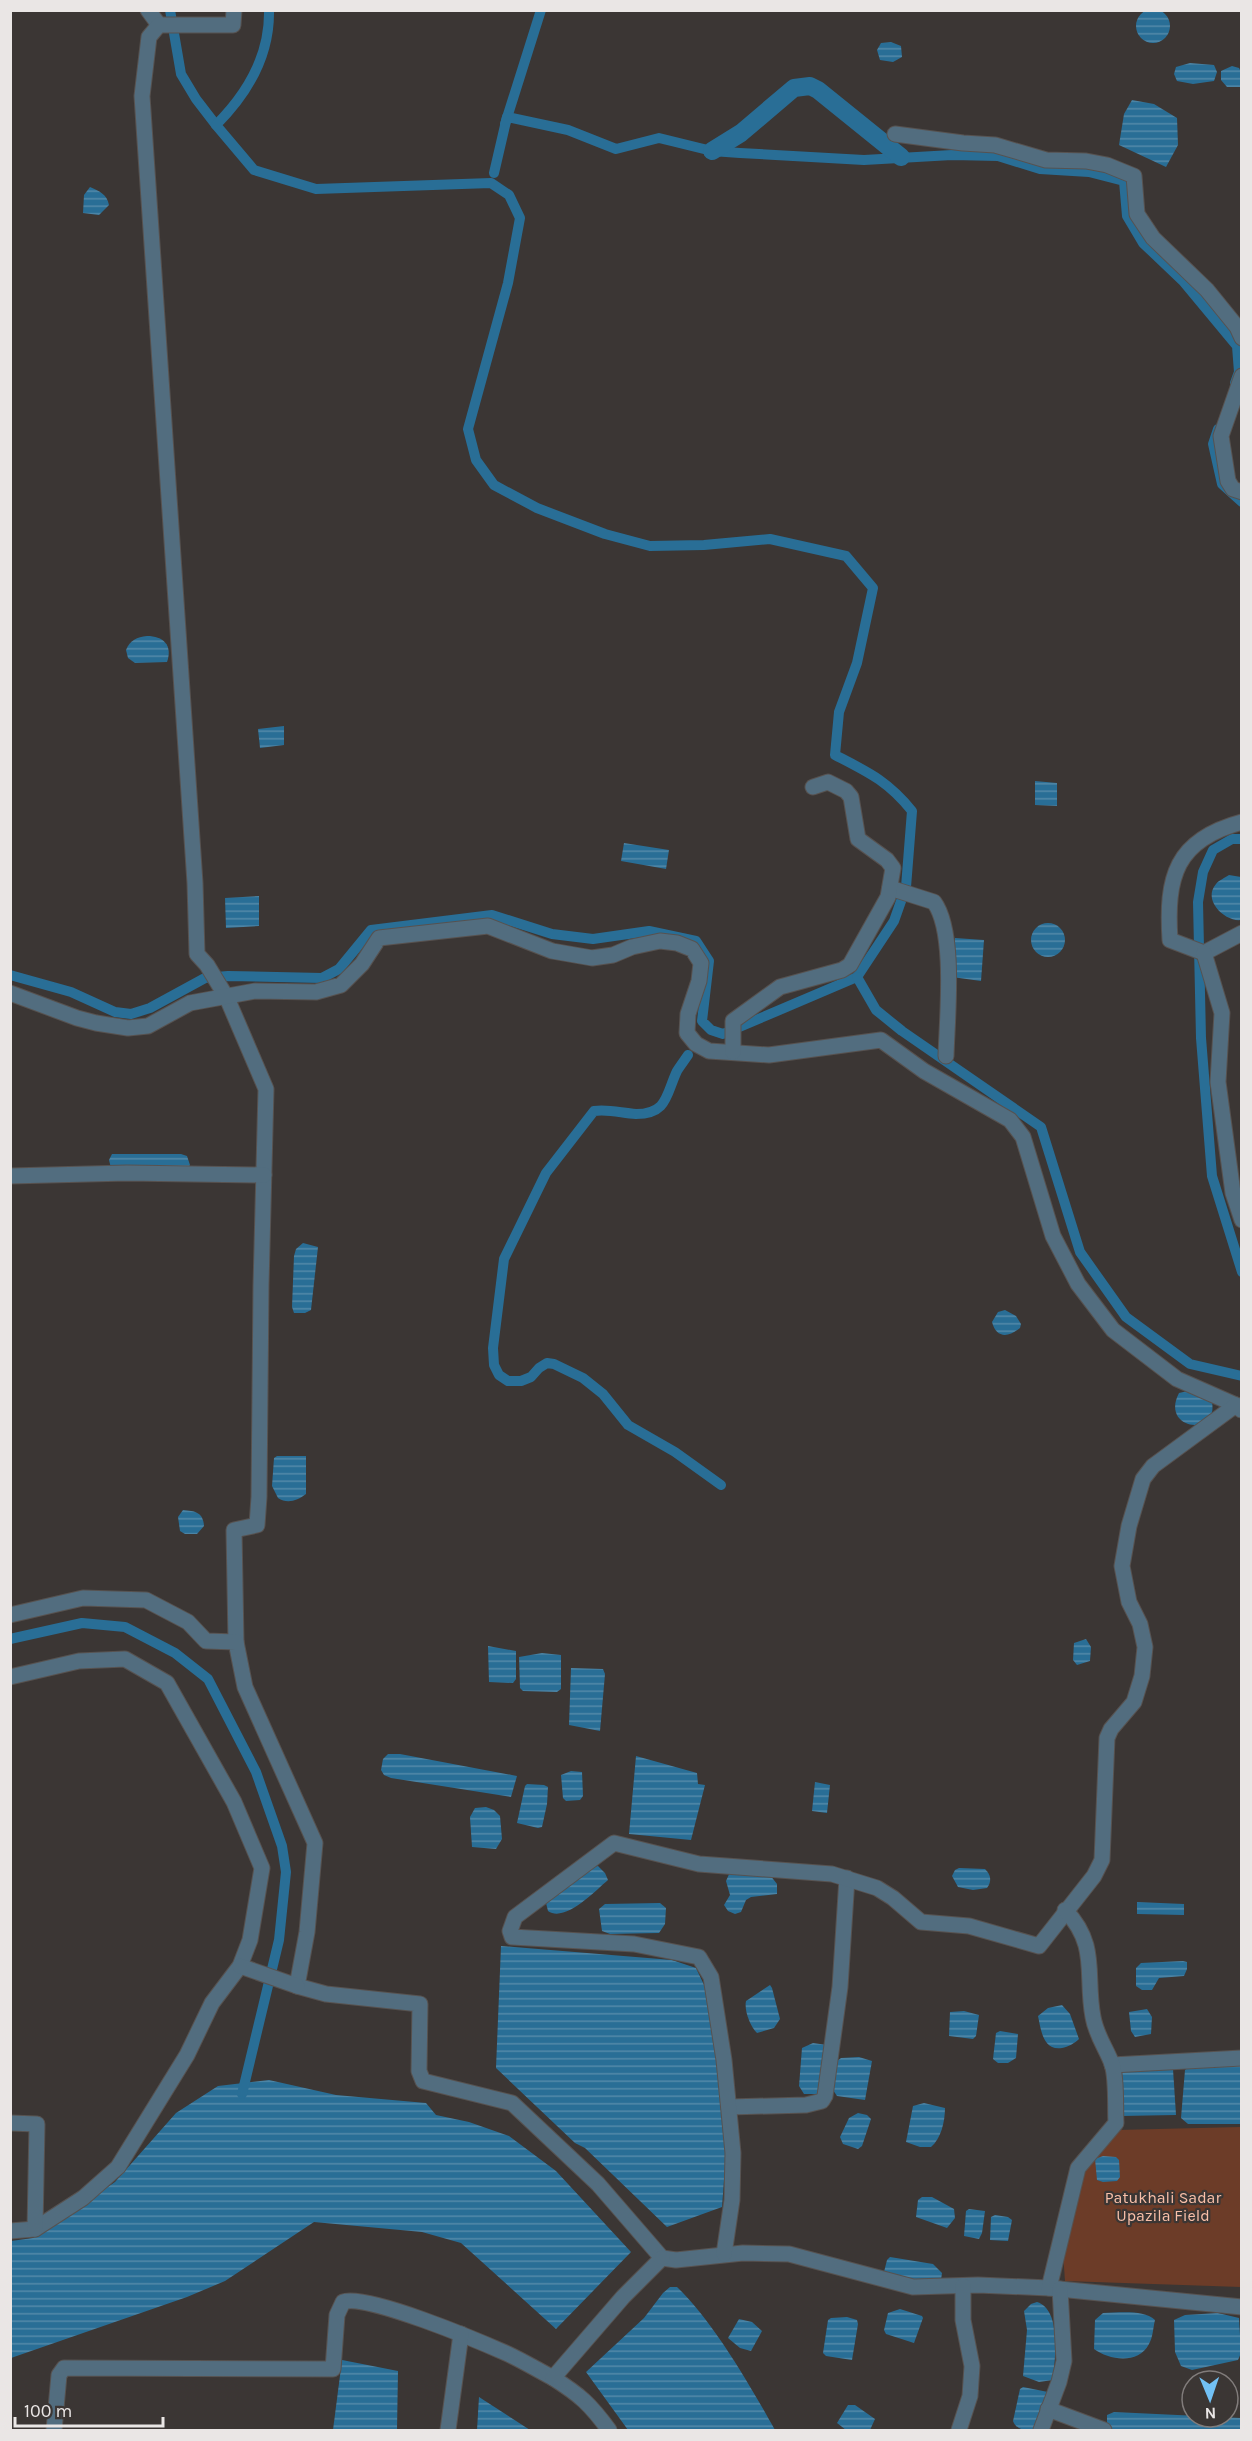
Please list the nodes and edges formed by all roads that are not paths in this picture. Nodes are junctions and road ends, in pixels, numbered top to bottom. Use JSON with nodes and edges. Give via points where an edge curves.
{"nodes":[{"id":1,"x":148,"y":10,"type":"edge"},
{"id":2,"x":233,"y":18,"type":"edge"},
{"id":3,"x":159,"y":25,"type":"junction"},
{"id":4,"x":895,"y":134,"type":"dead end"},
{"id":5,"x":1242,"y":338,"type":"edge"},
{"id":6,"x":1242,"y":376,"type":"edge"},
{"id":7,"x":1242,"y":492,"type":"edge"},
{"id":8,"x":813,"y":787,"type":"dead end"},
{"id":9,"x":1242,"y":822,"type":"edge"},
{"id":10,"x":890,"y":888,"type":"junction"},
{"id":11,"x":1242,"y":933,"type":"edge"},
{"id":12,"x":1204,"y":953,"type":"junction"},
{"id":13,"x":10,"y":993,"type":"edge"},
{"id":14,"x":225,"y":994,"type":"junction"},
{"id":15,"x":732,"y":1052,"type":"junction"},
{"id":16,"x":946,"y":1056,"type":"dead end"},
{"id":17,"x":264,"y":1175,"type":"junction"},
{"id":18,"x":10,"y":1176,"type":"edge"},
{"id":19,"x":1242,"y":1220,"type":"edge"},
{"id":20,"x":1239,"y":1407,"type":"edge"},
{"id":21,"x":10,"y":1616,"type":"edge"},
{"id":22,"x":236,"y":1642,"type":"junction"},
{"id":23,"x":10,"y":1677,"type":"edge"},
{"id":24,"x":847,"y":1878,"type":"junction"},
{"id":25,"x":1065,"y":1910,"type":"junction"},
{"id":26,"x":240,"y":1966,"type":"junction"},
{"id":27,"x":297,"y":1986,"type":"junction"},
{"id":28,"x":1242,"y":2058,"type":"edge"},
{"id":29,"x":1112,"y":2065,"type":"junction"},
{"id":30,"x":729,"y":2108,"type":"junction"},
{"id":31,"x":10,"y":2123,"type":"edge"},
{"id":32,"x":34,"y":2229,"type":"junction"},
{"id":33,"x":10,"y":2231,"type":"edge"},
{"id":34,"x":724,"y":2254,"type":"junction"},
{"id":35,"x":662,"y":2258,"type":"junction"},
{"id":36,"x":963,"y":2286,"type":"junction"},
{"id":37,"x":1054,"y":2288,"type":"junction"},
{"id":38,"x":1242,"y":2307,"type":"edge"},
{"id":39,"x":461,"y":2334,"type":"junction"},
{"id":40,"x":553,"y":2378,"type":"junction"},
{"id":41,"x":1048,"y":2409,"type":"junction"},
{"id":42,"x":54,"y":2430,"type":"edge"},
{"id":43,"x":447,"y":2430,"type":"edge"},
{"id":44,"x":609,"y":2430,"type":"edge"},
{"id":45,"x":959,"y":2430,"type":"edge"},
{"id":46,"x":1041,"y":2430,"type":"edge"},
{"id":47,"x":1104,"y":2430,"type":"edge"}],
"edges":[{"from":1,"to":3,"type":"street"},
{"from":2,"to":3,"type":"street"},
{"from":3,"to":14,"type":"street","via":[[149,37],[142,96],[197,954]]},
{"from":4,"to":5,"type":"street","via":[[995,145],[1046,160],[1107,165],[1134,176],[1137,214],[1153,238],[1207,290]]},
{"from":6,"to":7,"type":"street","via":[[1221,436],[1228,480],[1233,489]]},
{"from":8,"to":10,"type":"street","via":[[828,782],[851,797],[858,839],[893,868]]},
{"from":9,"to":12,"type":"street","via":[[1208,835],[1180,860],[1173,882],[1170,940]]},
{"from":10,"to":15,"type":"street","via":[[850,965],[780,987],[749,1007],[733,1021]]},
{"from":10,"to":16,"type":"street","via":[[934,902],[942,915],[948,984]]},
{"from":11,"to":12,"type":"street"},
{"from":12,"to":19,"type":"street","via":[[1222,1013],[1218,1082],[1233,1193]]},
{"from":13,"to":14,"type":"street","via":[[77,1018],[128,1028],[148,1026],[190,1003]]},
{"from":14,"to":15,"type":"street","via":[[316,992],[341,984],[362,964],[379,938],[488,926],[552,951],[592,958],[660,941],[692,949],[701,963],[687,1033],[709,1051]]},
{"from":14,"to":17,"type":"street","via":[[266,1089]]},
{"from":15,"to":20,"type":"street","via":[[769,1055],[881,1040],[924,1071],[1010,1120],[1023,1137],[1053,1236],[1078,1284],[1113,1330],[1177,1379]]},
{"from":17,"to":18,"type":"street"},
{"from":17,"to":22,"type":"street","via":[[259,1497],[257,1525],[234,1530]]},
{"from":20,"to":25,"type":"street","via":[[1153,1466],[1143,1479],[1122,1566],[1129,1602],[1140,1624],[1144,1647],[1142,1676],[1134,1702],[1107,1738],[1101,1860],[1094,1876]]},
{"from":21,"to":22,"type":"street","via":[[83,1598],[146,1600],[188,1622],[206,1641]]},
{"from":22,"to":27,"type":"street","via":[[248,1697],[315,1843],[307,1932]]},
{"from":23,"to":26,"type":"street","via":[[79,1661],[125,1659],[167,1683],[234,1802],[262,1868],[250,1940]]},
{"from":24,"to":25,"type":"street","via":[[894,1898],[921,1922],[969,1926],[1039,1946]]},
{"from":24,"to":30,"type":"street","via":[[840,1987],[825,2096],[816,2104]]},
{"from":24,"to":30,"type":"street","via":[[699,1864],[614,1843],[515,1917],[512,1937],[634,1944],[699,1957],[711,1977]]},
{"from":25,"to":29,"type":"street","via":[[1086,1942],[1092,2017]]},
{"from":26,"to":27,"type":"street"},
{"from":26,"to":32,"type":"street","via":[[212,2003],[187,2055],[118,2167],[83,2198]]},
{"from":27,"to":35,"type":"street","via":[[326,1994],[420,2004],[419,2071],[423,2081],[512,2103],[598,2184]]},
{"from":28,"to":29,"type":"street"},
{"from":29,"to":37,"type":"street","via":[[1116,2123],[1078,2168]]},
{"from":30,"to":34,"type":"street","via":[[732,2200]]},
{"from":31,"to":32,"type":"street","via":[[37,2124]]},
{"from":32,"to":33,"type":"street"},
{"from":34,"to":35,"type":"street"},
{"from":34,"to":36,"type":"street","via":[[789,2254],[914,2287]]},
{"from":35,"to":40,"type":"street"},
{"from":36,"to":37,"type":"street"},
{"from":36,"to":45,"type":"street","via":[[963,2320],[972,2366],[970,2396]]},
{"from":37,"to":38,"type":"street"},
{"from":37,"to":41,"type":"street","via":[[1064,2361]]},
{"from":39,"to":40,"type":"street"},
{"from":39,"to":42,"type":"street","via":[[348,2300],[337,2315],[333,2369],[64,2368],[59,2375]]},
{"from":39,"to":43,"type":"street"},
{"from":40,"to":44,"type":"street","via":[[579,2394]]},
{"from":41,"to":46,"type":"street"},
{"from":41,"to":47,"type":"street"}]}
